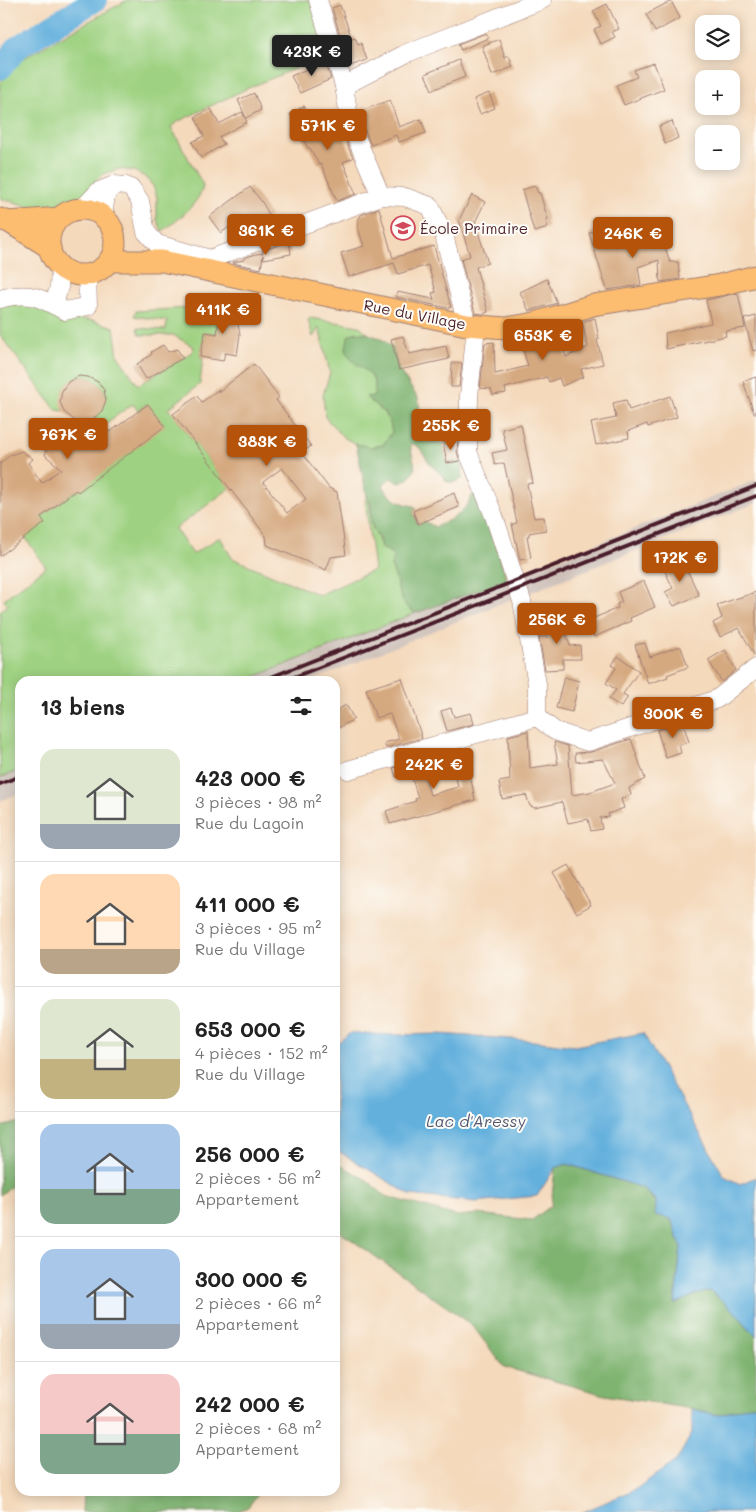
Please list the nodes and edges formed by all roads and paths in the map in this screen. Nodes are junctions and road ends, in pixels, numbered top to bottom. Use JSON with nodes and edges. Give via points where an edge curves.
{"nodes":[{"id":1,"x":318,"y":0,"type":"edge"},
{"id":2,"x":542,"y":0,"type":"edge"},
{"id":3,"x":344,"y":86,"type":"junction"},
{"id":4,"x":114,"y":185,"type":"junction"},
{"id":5,"x":381,"y":196,"type":"junction"},
{"id":6,"x":83,"y":208,"type":"junction"},
{"id":7,"x":103,"y":217,"type":"junction"},
{"id":8,"x":59,"y":218,"type":"junction"},
{"id":9,"x":5,"y":221,"type":"edge"},
{"id":10,"x":116,"y":236,"type":"junction"},
{"id":11,"x":55,"y":258,"type":"junction"},
{"id":12,"x":162,"y":261,"type":"junction"},
{"id":13,"x":110,"y":262,"type":"junction"},
{"id":14,"x":87,"y":276,"type":"junction"},
{"id":15,"x":756,"y":276,"type":"edge"},
{"id":16,"x":0,"y":299,"type":"edge"},
{"id":17,"x":54,"y":305,"type":"junction"},
{"id":18,"x":471,"y":326,"type":"junction"},
{"id":19,"x":756,"y":668,"type":"edge"},
{"id":20,"x":537,"y":717,"type":"junction"},
{"id":21,"x":348,"y":770,"type":"dead end"}],
"edges":[{"from":1,"to":3,"type":"street"},
{"from":2,"to":3,"type":"street","via":[[407,53]]},
{"from":3,"to":5,"type":"street","via":[[350,123]]},
{"from":4,"to":5,"type":"street","via":[[132,189],[140,201],[146,232],[157,244],[210,259]]},
{"from":4,"to":6,"type":"street","via":[[99,191]]},
{"from":4,"to":7,"type":"street","via":[[106,194]]},
{"from":5,"to":18,"type":"street","via":[[405,197],[430,206],[444,235]]},
{"from":6,"to":7,"type":"main road"},
{"from":6,"to":8,"type":"main road"},
{"from":7,"to":10,"type":"main road"},
{"from":8,"to":9,"type":"main road"},
{"from":8,"to":11,"type":"main road","via":[[49,239]]},
{"from":9,"to":11,"type":"main road"},
{"from":10,"to":12,"type":"main road","name":"Rue du Village"},
{"from":10,"to":13,"type":"main road"},
{"from":11,"to":14,"type":"main road","via":[[71,274]]},
{"from":11,"to":17,"type":"street","via":[[59,287]]},
{"from":12,"to":13,"type":"main road","name":"Rue du Village"},
{"from":12,"to":18,"type":"main road","name":"Rue du Village"},
{"from":13,"to":14,"type":"main road","via":[[100,272]]},
{"from":14,"to":17,"type":"street","via":[[88,306],[65,311]]},
{"from":15,"to":18,"type":"main road","name":"Rue du Village","via":[[720,285],[592,305],[535,323],[506,328]]},
{"from":16,"to":17,"type":"street","via":[[17,294]]},
{"from":18,"to":20,"type":"street","via":[[468,452],[494,516],[522,601],[537,684]]},
{"from":19,"to":20,"type":"street","via":[[718,699],[588,742],[555,731]]},
{"from":20,"to":21,"type":"street"}]}
